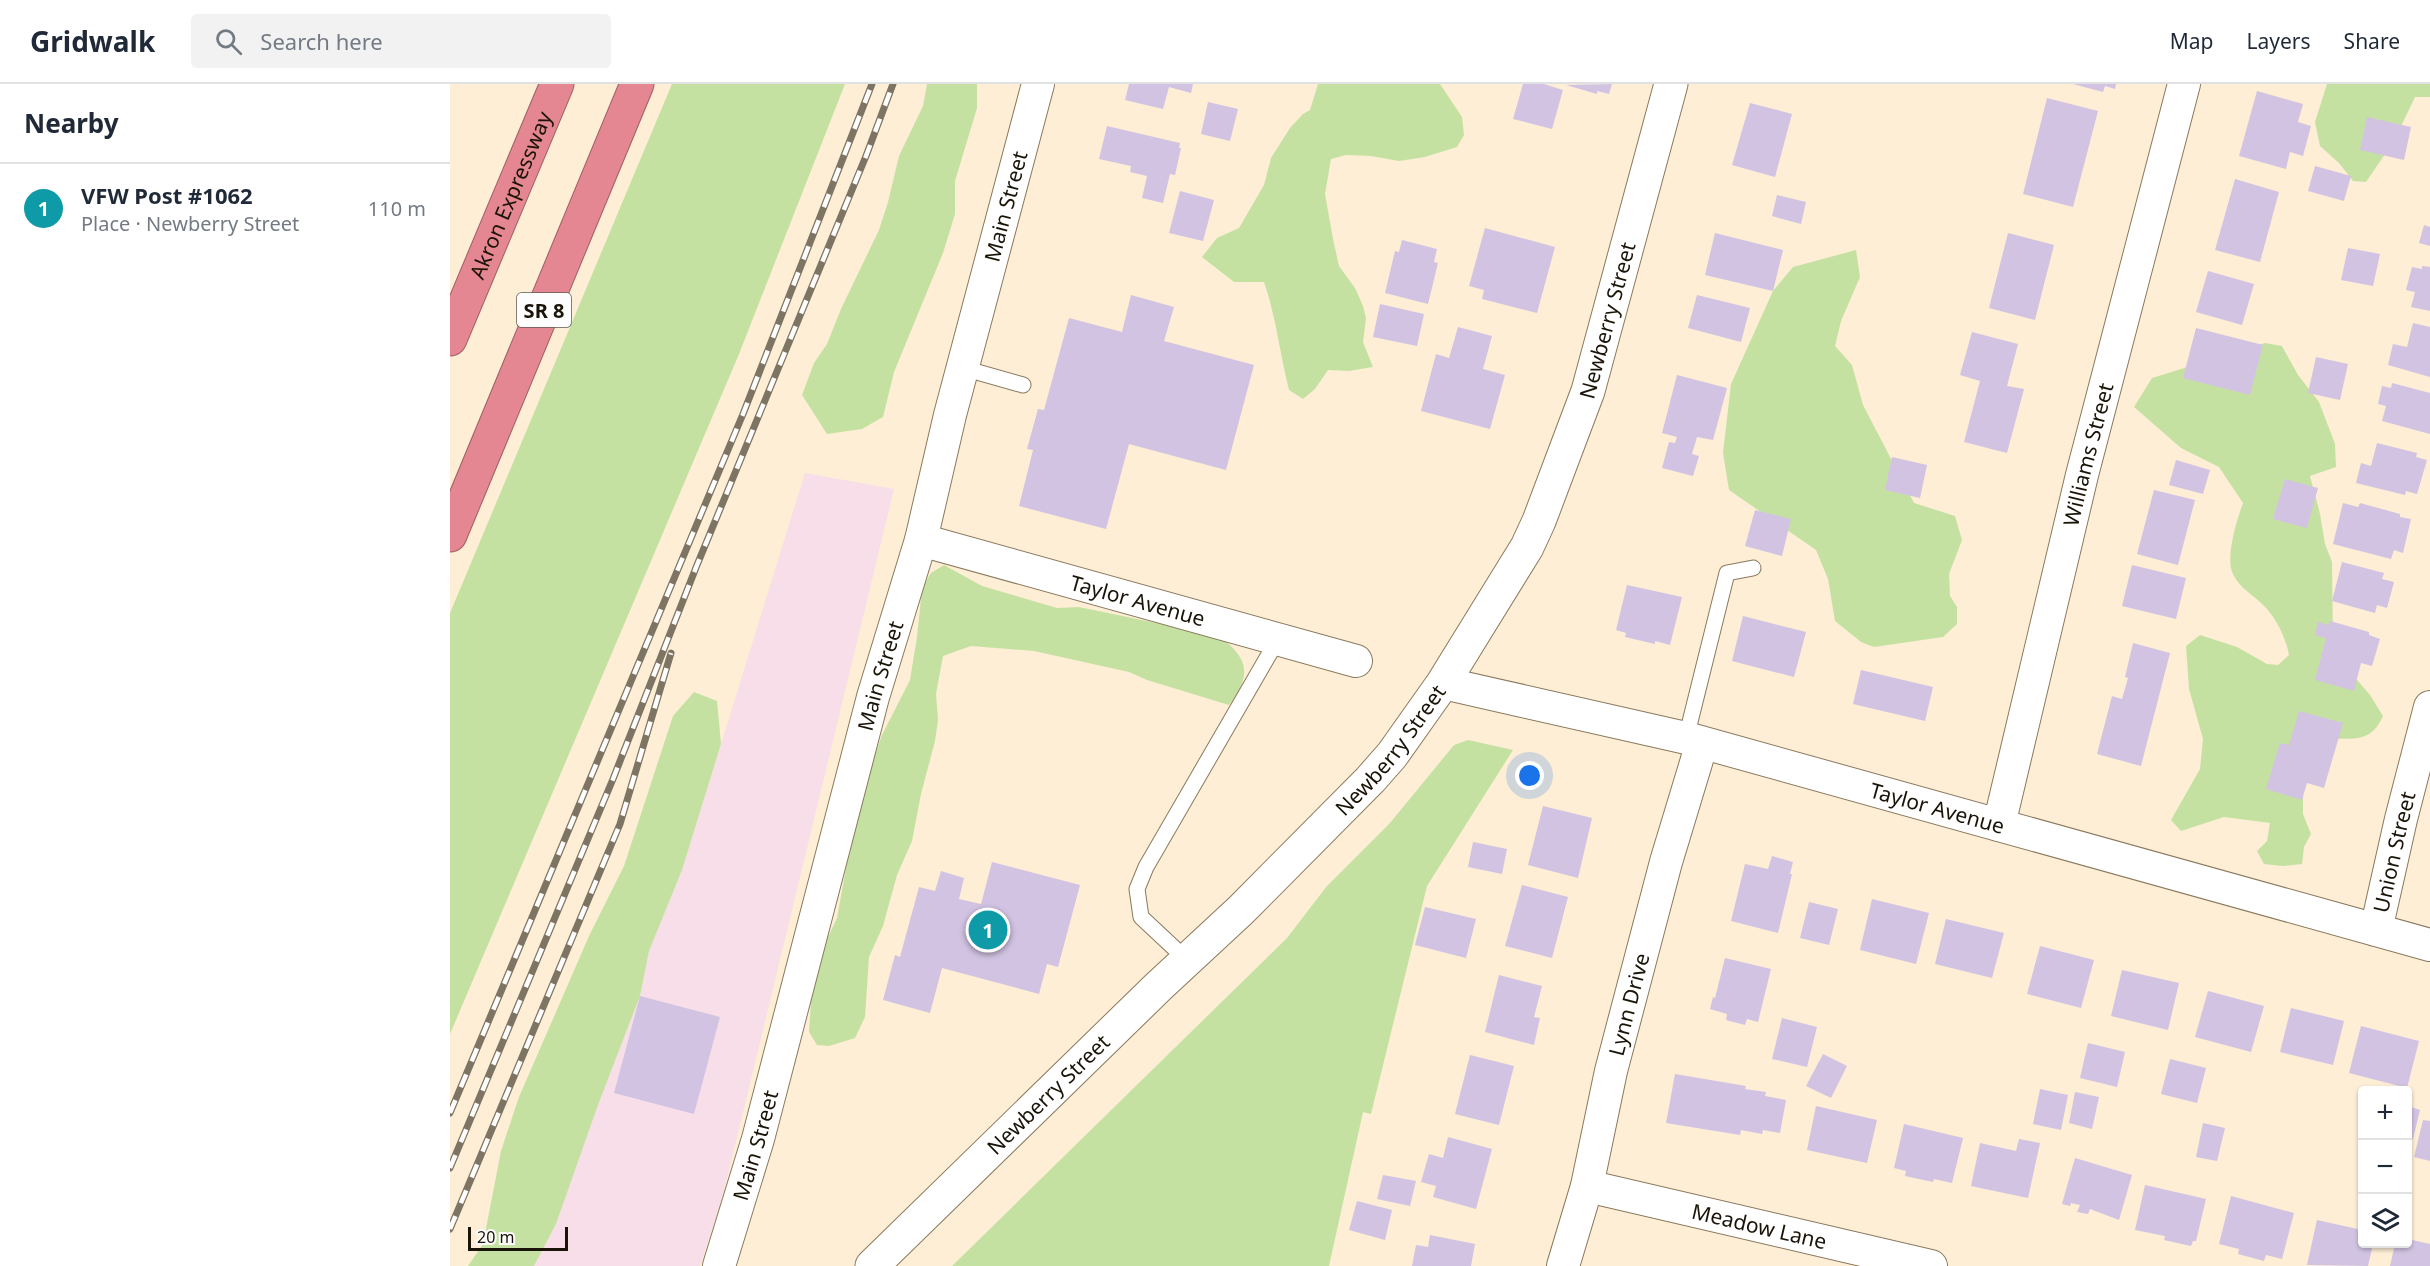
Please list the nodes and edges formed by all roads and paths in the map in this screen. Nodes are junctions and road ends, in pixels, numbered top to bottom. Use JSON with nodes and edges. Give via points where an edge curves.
{"nodes":[{"id":1,"x":557,"y":84,"type":"edge"},
{"id":2,"x":637,"y":84,"type":"edge"},
{"id":3,"x":1038,"y":84,"type":"edge"},
{"id":4,"x":1671,"y":84,"type":"edge"},
{"id":5,"x":2184,"y":84,"type":"edge"},
{"id":6,"x":450,"y":339,"type":"edge"},
{"id":7,"x":963,"y":368,"type":"junction"},
{"id":8,"x":1023,"y":385,"type":"dead end"},
{"id":9,"x":450,"y":535,"type":"edge"},
{"id":10,"x":921,"y":540,"type":"junction"},
{"id":11,"x":1753,"y":568,"type":"dead end"},
{"id":12,"x":1278,"y":639,"type":"junction"},
{"id":13,"x":1356,"y":661,"type":"dead end"},
{"id":14,"x":1443,"y":682,"type":"junction"},
{"id":15,"x":2430,"y":707,"type":"edge"},
{"id":16,"x":1694,"y":741,"type":"junction"},
{"id":17,"x":1999,"y":825,"type":"junction"},
{"id":18,"x":2376,"y":930,"type":"junction"},
{"id":19,"x":2430,"y":945,"type":"edge"},
{"id":20,"x":1188,"y":961,"type":"junction"},
{"id":21,"x":1587,"y":1186,"type":"junction"},
{"id":22,"x":719,"y":1266,"type":"edge"},
{"id":23,"x":872,"y":1266,"type":"edge"},
{"id":24,"x":1563,"y":1266,"type":"edge"},
{"id":25,"x":1931,"y":1266,"type":"edge"}],
"edges":[{"from":1,"to":6,"type":"highway","name":"Akron Expressway"},
{"from":2,"to":9,"type":"highway","number":"SR 8"},
{"from":3,"to":7,"type":"street","name":"Main Street"},
{"from":4,"to":14,"type":"street","name":"Newberry Street","via":[[1588,391],[1539,521],[1527,547]]},
{"from":5,"to":17,"type":"street","name":"Williams Street","via":[[2082,475]]},
{"from":7,"to":8,"type":"lane"},
{"from":7,"to":10,"type":"street","name":"Main Street"},
{"from":10,"to":12,"type":"street","name":"Taylor Avenue"},
{"from":10,"to":22,"type":"street","name":"Main Street","via":[[873,697],[758,1139]]},
{"from":11,"to":16,"type":"lane","via":[[1727,573]]},
{"from":12,"to":13,"type":"street","name":"Taylor Avenue"},
{"from":12,"to":20,"type":"lane","via":[[1137,889],[1141,917]]},
{"from":14,"to":16,"type":"street","name":"Taylor Avenue"},
{"from":14,"to":20,"type":"street","name":"Newberry Street","via":[[1370,780]]},
{"from":15,"to":18,"type":"street","name":"Union Street"},
{"from":16,"to":17,"type":"street","name":"Taylor Avenue"},
{"from":16,"to":21,"type":"street","name":"Lynn Drive","via":[[1611,1073]]},
{"from":17,"to":18,"type":"street","name":"Taylor Avenue"},
{"from":18,"to":19,"type":"street","name":"Taylor Avenue"},
{"from":20,"to":23,"type":"street","name":"Newberry Street"},
{"from":21,"to":24,"type":"street","name":"Lynn Drive"},
{"from":21,"to":25,"type":"street","name":"Meadow Lane"}]}
